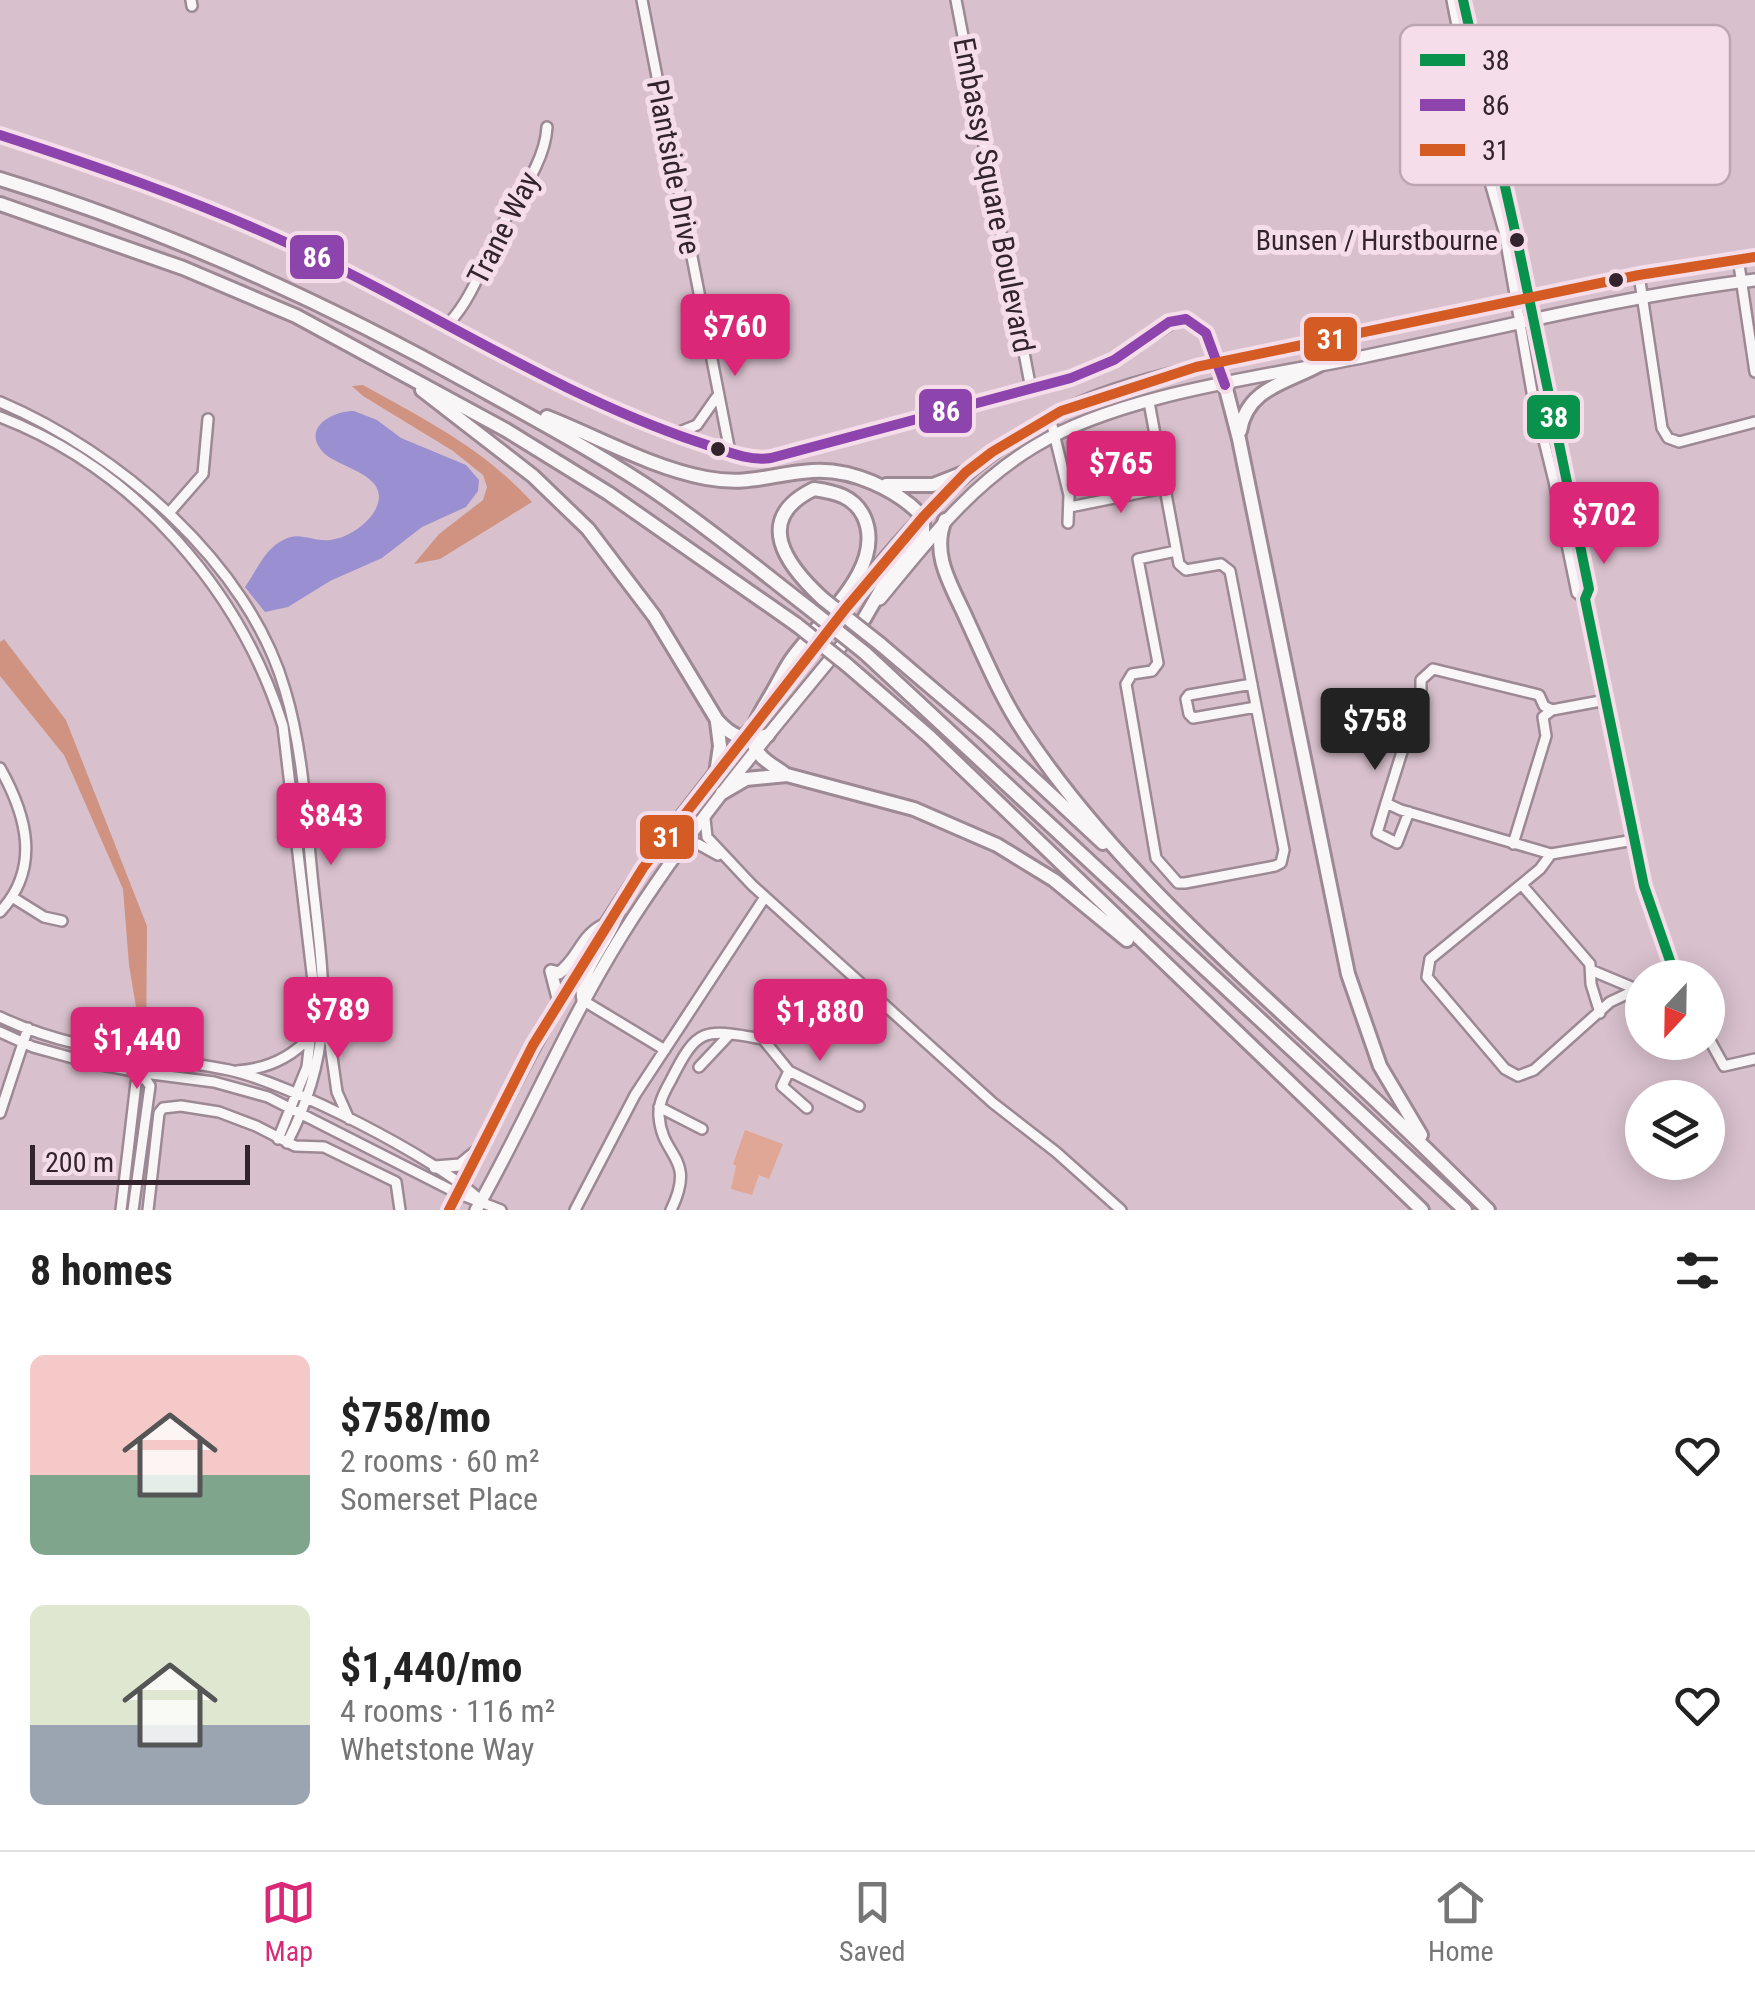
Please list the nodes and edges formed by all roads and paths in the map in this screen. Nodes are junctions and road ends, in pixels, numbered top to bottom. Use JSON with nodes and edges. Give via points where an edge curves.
{"nodes":[{"id":1,"x":642,"y":0,"type":"edge"},
{"id":2,"x":956,"y":0,"type":"edge"},
{"id":3,"x":1452,"y":0,"type":"edge"},
{"id":4,"x":1463,"y":0,"type":"edge"},
{"id":5,"x":1457,"y":25,"type":"edge"},
{"id":6,"x":1468,"y":25,"type":"edge"},
{"id":7,"x":547,"y":127,"type":"dead end"},
{"id":8,"x":0,"y":134,"type":"edge"},
{"id":9,"x":0,"y":178,"type":"edge"},
{"id":10,"x":1491,"y":185,"type":"edge"},
{"id":11,"x":1503,"y":185,"type":"edge"},
{"id":12,"x":0,"y":204,"type":"edge"},
{"id":13,"x":1755,"y":256,"type":"edge"},
{"id":14,"x":1738,"y":258,"type":"junction"},
{"id":15,"x":1639,"y":275,"type":"junction"},
{"id":16,"x":1748,"y":281,"type":"edge"},
{"id":17,"x":1528,"y":298,"type":"junction"},
{"id":18,"x":1642,"y":298,"type":"junction"},
{"id":19,"x":1514,"y":300,"type":"junction"},
{"id":20,"x":1526,"y":322,"type":"junction"},
{"id":21,"x":448,"y":324,"type":"junction"},
{"id":22,"x":1219,"y":362,"type":"junction"},
{"id":23,"x":1319,"y":365,"type":"junction"},
{"id":24,"x":1755,"y":372,"type":"edge"},
{"id":25,"x":410,"y":377,"type":"junction"},
{"id":26,"x":1225,"y":384,"type":"junction"},
{"id":27,"x":1030,"y":390,"type":"junction"},
{"id":28,"x":492,"y":395,"type":"junction"},
{"id":29,"x":718,"y":396,"type":"junction"},
{"id":30,"x":0,"y":402,"type":"edge"},
{"id":31,"x":1148,"y":402,"type":"junction"},
{"id":32,"x":0,"y":417,"type":"edge"},
{"id":33,"x":1050,"y":417,"type":"junction"},
{"id":34,"x":208,"y":419,"type":"dead end"},
{"id":35,"x":1755,"y":422,"type":"edge"},
{"id":36,"x":674,"y":434,"type":"junction"},
{"id":37,"x":1056,"y":434,"type":"junction"},
{"id":38,"x":1239,"y":439,"type":"junction"},
{"id":39,"x":730,"y":452,"type":"junction"},
{"id":40,"x":966,"y":472,"type":"junction"},
{"id":41,"x":872,"y":484,"type":"junction"},
{"id":42,"x":1164,"y":488,"type":"junction"},
{"id":43,"x":1070,"y":507,"type":"junction"},
{"id":44,"x":169,"y":513,"type":"junction"},
{"id":45,"x":923,"y":516,"type":"junction"},
{"id":46,"x":945,"y":520,"type":"junction"},
{"id":47,"x":1068,"y":524,"type":"dead end"},
{"id":48,"x":1176,"y":551,"type":"junction"},
{"id":49,"x":1586,"y":600,"type":"junction"},
{"id":50,"x":864,"y":619,"type":"junction"},
{"id":51,"x":1252,"y":684,"type":"junction"},
{"id":52,"x":1606,"y":700,"type":"junction"},
{"id":53,"x":1552,"y":710,"type":"junction"},
{"id":54,"x":1257,"y":712,"type":"junction"},
{"id":55,"x":717,"y":720,"type":"junction"},
{"id":56,"x":757,"y":720,"type":"junction"},
{"id":57,"x":768,"y":735,"type":"joint"},
{"id":58,"x":750,"y":743,"type":"junction"},
{"id":59,"x":0,"y":768,"type":"edge"},
{"id":60,"x":716,"y":774,"type":"junction"},
{"id":61,"x":787,"y":775,"type":"junction"},
{"id":62,"x":4,"y":783,"type":"edge"},
{"id":63,"x":722,"y":793,"type":"junction"},
{"id":64,"x":1386,"y":802,"type":"junction"},
{"id":65,"x":1409,"y":812,"type":"junction"},
{"id":66,"x":705,"y":816,"type":"junction"},
{"id":67,"x":1634,"y":840,"type":"junction"},
{"id":68,"x":1514,"y":844,"type":"junction"},
{"id":69,"x":679,"y":850,"type":"junction"},
{"id":70,"x":1550,"y":854,"type":"junction"},
{"id":71,"x":725,"y":859,"type":"junction"},
{"id":72,"x":642,"y":868,"type":"junction"},
{"id":73,"x":1522,"y":885,"type":"junction"},
{"id":74,"x":12,"y":897,"type":"junction"},
{"id":75,"x":765,"y":897,"type":"junction"},
{"id":76,"x":646,"y":898,"type":"junction"},
{"id":77,"x":622,"y":899,"type":"junction"},
{"id":78,"x":1174,"y":910,"type":"junction"},
{"id":79,"x":0,"y":912,"type":"edge"},
{"id":80,"x":62,"y":920,"type":"dead end"},
{"id":81,"x":606,"y":924,"type":"junction"},
{"id":82,"x":1667,"y":960,"type":"edge"},
{"id":83,"x":1593,"y":971,"type":"junction"},
{"id":84,"x":1625,"y":983,"type":"edge"},
{"id":85,"x":1625,"y":994,"type":"edge"},
{"id":86,"x":584,"y":1001,"type":"junction"},
{"id":87,"x":559,"y":1002,"type":"junction"},
{"id":88,"x":1600,"y":1013,"type":"junction"},
{"id":89,"x":325,"y":1015,"type":"junction"},
{"id":90,"x":0,"y":1017,"type":"edge"},
{"id":91,"x":1221,"y":1018,"type":"junction"},
{"id":92,"x":28,"y":1028,"type":"junction"},
{"id":93,"x":0,"y":1032,"type":"edge"},
{"id":94,"x":312,"y":1034,"type":"junction"},
{"id":95,"x":729,"y":1035,"type":"junction"},
{"id":96,"x":24,"y":1044,"type":"junction"},
{"id":97,"x":665,"y":1050,"type":"junction"},
{"id":98,"x":148,"y":1059,"type":"junction"},
{"id":99,"x":1755,"y":1059,"type":"edge"},
{"id":100,"x":1721,"y":1060,"type":"edge"},
{"id":101,"x":699,"y":1067,"type":"dead end"},
{"id":102,"x":233,"y":1071,"type":"junction"},
{"id":103,"x":789,"y":1071,"type":"junction"},
{"id":104,"x":144,"y":1075,"type":"junction"},
{"id":105,"x":303,"y":1098,"type":"junction"},
{"id":106,"x":858,"y":1106,"type":"dead end"},
{"id":107,"x":659,"y":1107,"type":"junction"},
{"id":108,"x":292,"y":1108,"type":"junction"},
{"id":109,"x":807,"y":1108,"type":"dead end"},
{"id":110,"x":303,"y":1112,"type":"junction"},
{"id":111,"x":0,"y":1113,"type":"edge"},
{"id":112,"x":350,"y":1120,"type":"junction"},
{"id":113,"x":702,"y":1129,"type":"dead end"},
{"id":114,"x":283,"y":1141,"type":"junction"},
{"id":115,"x":479,"y":1149,"type":"junction"},
{"id":116,"x":1443,"y":1165,"type":"junction"},
{"id":117,"x":434,"y":1167,"type":"junction"},
{"id":118,"x":460,"y":1188,"type":"junction"},
{"id":119,"x":479,"y":1205,"type":"edge"},
{"id":120,"x":121,"y":1210,"type":"edge"},
{"id":121,"x":133,"y":1210,"type":"edge"},
{"id":122,"x":148,"y":1210,"type":"edge"},
{"id":123,"x":400,"y":1210,"type":"edge"},
{"id":124,"x":448,"y":1210,"type":"edge"},
{"id":125,"x":501,"y":1210,"type":"edge"},
{"id":126,"x":575,"y":1210,"type":"edge"},
{"id":127,"x":670,"y":1210,"type":"edge"},
{"id":128,"x":1122,"y":1210,"type":"edge"},
{"id":129,"x":1422,"y":1210,"type":"edge"},
{"id":130,"x":1465,"y":1210,"type":"edge"},
{"id":131,"x":1488,"y":1210,"type":"edge"}],
"edges":[{"from":1,"to":29,"type":"street","name":"Plantside Drive"},
{"from":2,"to":27,"type":"street","name":"Embassy Square Boulevard"},
{"from":3,"to":5,"type":"street"},
{"from":4,"to":6,"type":"street"},
{"from":7,"to":21,"type":"street","name":"Trane Way","via":[[542,153]]},
{"from":8,"to":21,"type":"street","via":[[235,220]]},
{"from":9,"to":28,"type":"highway","via":[[220,258]]},
{"from":10,"to":19,"type":"street"},
{"from":11,"to":17,"type":"street"},
{"from":12,"to":25,"type":"highway","via":[[183,268],[296,316]]},
{"from":13,"to":14,"type":"main road"},
{"from":14,"to":15,"type":"main road"},
{"from":14,"to":16,"type":"street"},
{"from":15,"to":17,"type":"main road"},
{"from":15,"to":18,"type":"street"},
{"from":16,"to":18,"type":"main road"},
{"from":16,"to":24,"type":"street"},
{"from":17,"to":19,"type":"main road"},
{"from":17,"to":20,"type":"street"},
{"from":18,"to":20,"type":"main road"},
{"from":18,"to":35,"type":"street","via":[[1666,436],[1680,442]]},
{"from":19,"to":20,"type":"street"},
{"from":19,"to":22,"type":"main road"},
{"from":20,"to":23,"type":"main road"},
{"from":20,"to":49,"type":"street","via":[[1589,589]]},
{"from":20,"to":49,"type":"street","via":[[1577,593]]},
{"from":21,"to":36,"type":"street","via":[[590,400]]},
{"from":22,"to":26,"type":"main road"},
{"from":22,"to":27,"type":"street","via":[[1201,327],[1186,318],[1098,368]]},
{"from":22,"to":33,"type":"main road"},
{"from":23,"to":26,"type":"main road"},
{"from":23,"to":38,"type":"highway","via":[[1260,393]]},
{"from":25,"to":55,"type":"highway","via":[[588,529],[654,616]]},
{"from":25,"to":91,"type":"highway","bridge":true,"via":[[608,492],[798,625],[930,738]]},
{"from":26,"to":31,"type":"main road"},
{"from":26,"to":38,"type":"highway"},
{"from":27,"to":39,"type":"street","via":[[771,458]]},
{"from":28,"to":41,"type":"highway","via":[[700,476],[747,482],[825,470]]},
{"from":28,"to":130,"type":"highway","bridge":true,"via":[[650,488],[865,653]]},
{"from":29,"to":36,"type":"street","via":[[697,425]]},
{"from":29,"to":39,"type":"street","name":"Plantside Drive"},
{"from":30,"to":44,"type":"street","via":[[92,452]]},
{"from":31,"to":37,"type":"main road"},
{"from":31,"to":42,"type":"street"},
{"from":32,"to":94,"type":"street","via":[[84,462],[158,520],[207,575],[258,656],[282,726],[315,998]]},
{"from":33,"to":37,"type":"street"},
{"from":33,"to":40,"type":"main road"},
{"from":34,"to":44,"type":"street","via":[[203,474]]},
{"from":36,"to":39,"type":"street"},
{"from":37,"to":43,"type":"street"},
{"from":37,"to":46,"type":"main road","via":[[995,472]]},
{"from":38,"to":116,"type":"highway","via":[[1356,1004],[1396,1097]]},
{"from":40,"to":41,"type":"highway","via":[[915,488]]},
{"from":40,"to":45,"type":"main road"},
{"from":41,"to":45,"type":"highway"},
{"from":42,"to":43,"type":"street"},
{"from":42,"to":48,"type":"street"},
{"from":43,"to":47,"type":"street"},
{"from":44,"to":89,"type":"street","via":[[233,588],[285,688],[299,750]]},
{"from":45,"to":50,"type":"highway","via":[[924,532]]},
{"from":45,"to":56,"type":"main road"},
{"from":46,"to":50,"type":"main road"},
{"from":46,"to":78,"type":"highway","via":[[941,559],[1007,704],[1075,802]]},
{"from":48,"to":51,"type":"street","via":[[1186,570],[1221,564],[1230,570]]},
{"from":48,"to":54,"type":"street","via":[[1138,559],[1157,668],[1132,674],[1126,684],[1156,858],[1178,883],[1281,862]]},
{"from":49,"to":52,"type":"street"},
{"from":50,"to":57,"type":"main road"},
{"from":51,"to":54,"type":"street"},
{"from":51,"to":54,"type":"street","via":[[1189,694],[1188,714]]},
{"from":52,"to":53,"type":"street"},
{"from":52,"to":67,"type":"street"},
{"from":53,"to":64,"type":"street","via":[[1539,695],[1433,669],[1420,680]]},
{"from":53,"to":68,"type":"street","via":[[1543,717],[1546,736]]},
{"from":55,"to":58,"type":"highway"},
{"from":55,"to":60,"type":"highway"},
{"from":56,"to":58,"type":"highway"},
{"from":56,"to":78,"type":"highway","bridge":true,"via":[[791,660],[856,578],[870,546],[860,509],[847,496],[814,488],[787,506],[780,542],[789,563],[823,598],[880,644],[987,735]]},
{"from":57,"to":58,"type":"highway"},
{"from":58,"to":60,"type":"main road"},
{"from":58,"to":61,"type":"highway"},
{"from":58,"to":63,"type":"main road"},
{"from":59,"to":62,"type":"street"},
{"from":60,"to":72,"type":"main road"},
{"from":61,"to":63,"type":"highway","via":[[746,779]]},
{"from":61,"to":91,"type":"highway","via":[[914,810],[997,845],[1054,880]]},
{"from":62,"to":74,"type":"street","via":[[23,817],[28,847]]},
{"from":63,"to":66,"type":"main road"},
{"from":64,"to":65,"type":"street"},
{"from":64,"to":65,"type":"street","via":[[1377,833],[1385,839],[1397,843]]},
{"from":65,"to":68,"type":"street"},
{"from":66,"to":69,"type":"main road"},
{"from":66,"to":71,"type":"street","via":[[707,837]]},
{"from":67,"to":70,"type":"street"},
{"from":67,"to":82,"type":"street"},
{"from":68,"to":70,"type":"street"},
{"from":69,"to":71,"type":"street","via":[[698,844]]},
{"from":69,"to":76,"type":"main road"},
{"from":70,"to":73,"type":"street"},
{"from":71,"to":75,"type":"street"},
{"from":72,"to":76,"type":"main road"},
{"from":72,"to":77,"type":"main road"},
{"from":73,"to":83,"type":"street"},
{"from":73,"to":88,"type":"street","via":[[1430,960],[1426,977],[1514,1075],[1534,1070]]},
{"from":74,"to":79,"type":"street"},
{"from":74,"to":80,"type":"street","via":[[44,918]]},
{"from":75,"to":97,"type":"street"},
{"from":75,"to":128,"type":"street"},
{"from":76,"to":86,"type":"main road"},
{"from":77,"to":81,"type":"main road"},
{"from":77,"to":86,"type":"main road","via":[[614,929],[583,982]]},
{"from":78,"to":116,"type":"highway"},
{"from":81,"to":87,"type":"main road"},
{"from":81,"to":87,"type":"main road","via":[[589,933],[567,968],[551,971]]},
{"from":83,"to":84,"type":"street"},
{"from":83,"to":88,"type":"street"},
{"from":85,"to":88,"type":"street"},
{"from":86,"to":97,"type":"street"},
{"from":86,"to":119,"type":"main road"},
{"from":87,"to":115,"type":"main road"},
{"from":89,"to":105,"type":"street","via":[[317,1069]]},
{"from":89,"to":112,"type":"street","via":[[337,1092]]},
{"from":90,"to":92,"type":"street"},
{"from":91,"to":129,"type":"highway"},
{"from":92,"to":96,"type":"street"},
{"from":92,"to":98,"type":"street"},
{"from":93,"to":96,"type":"street"},
{"from":94,"to":102,"type":"street","via":[[274,1063]]},
{"from":94,"to":105,"type":"street"},
{"from":95,"to":101,"type":"street"},
{"from":95,"to":103,"type":"street","via":[[766,1041]]},
{"from":95,"to":107,"type":"street","via":[[693,1040]]},
{"from":96,"to":104,"type":"street"},
{"from":96,"to":111,"type":"street"},
{"from":97,"to":126,"type":"street"},
{"from":98,"to":102,"type":"street"},
{"from":98,"to":104,"type":"street"},
{"from":99,"to":100,"type":"street","via":[[1724,1066]]},
{"from":102,"to":105,"type":"street"},
{"from":103,"to":106,"type":"street"},
{"from":103,"to":109,"type":"street","via":[[782,1086]]},
{"from":104,"to":108,"type":"street","via":[[214,1082]]},
{"from":104,"to":120,"type":"street","via":[[136,1083]]},
{"from":104,"to":121,"type":"street","via":[[150,1086]]},
{"from":105,"to":108,"type":"street"},
{"from":105,"to":110,"type":"street"},
{"from":105,"to":112,"type":"street"},
{"from":107,"to":113,"type":"street"},
{"from":107,"to":127,"type":"street","via":[[681,1171]]},
{"from":108,"to":110,"type":"street"},
{"from":108,"to":114,"type":"street"},
{"from":110,"to":114,"type":"street"},
{"from":110,"to":118,"type":"street"},
{"from":112,"to":117,"type":"street"},
{"from":114,"to":122,"type":"street","via":[[242,1120],[164,1108]]},
{"from":114,"to":123,"type":"street","via":[[324,1147],[396,1182]]},
{"from":115,"to":117,"type":"main road","via":[[460,1165]]},
{"from":115,"to":118,"type":"main road"},
{"from":116,"to":131,"type":"highway"},
{"from":117,"to":118,"type":"street"},
{"from":118,"to":119,"type":"street"},
{"from":118,"to":124,"type":"main road"},
{"from":119,"to":125,"type":"street"}]}
